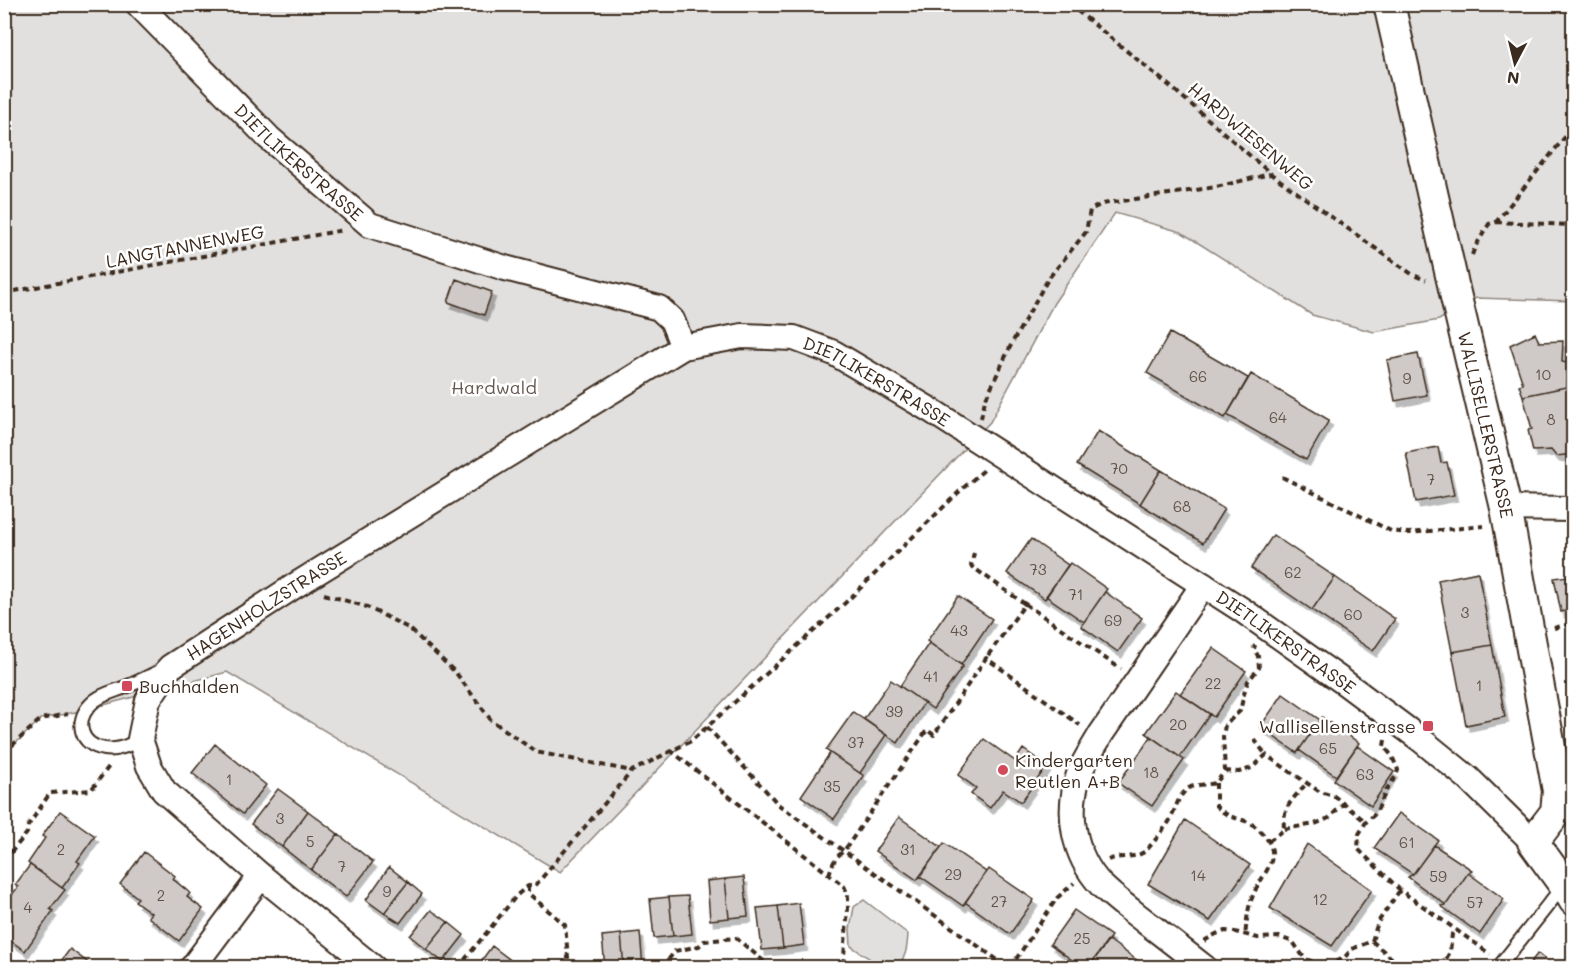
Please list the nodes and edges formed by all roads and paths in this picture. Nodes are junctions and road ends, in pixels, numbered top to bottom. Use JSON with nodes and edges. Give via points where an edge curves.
{"nodes":[{"id":1,"x":138,"y":4,"type":"edge"},
{"id":2,"x":1069,"y":4,"type":"edge"},
{"id":3,"x":1389,"y":4,"type":"edge"},
{"id":4,"x":1574,"y":126,"type":"edge"},
{"id":5,"x":1271,"y":174,"type":"junction"},
{"id":6,"x":1496,"y":222,"type":"junction"},
{"id":7,"x":370,"y":225,"type":"junction"},
{"id":8,"x":1574,"y":225,"type":"edge"},
{"id":9,"x":4,"y":293,"type":"edge"},
{"id":10,"x":1455,"y":293,"type":"junction"},
{"id":11,"x":683,"y":347,"type":"junction"},
{"id":12,"x":973,"y":437,"type":"junction"},
{"id":13,"x":1002,"y":455,"type":"junction"},
{"id":14,"x":1282,"y":477,"type":"dead end"},
{"id":15,"x":1574,"y":509,"type":"edge"},
{"id":16,"x":1498,"y":517,"type":"junction"},
{"id":17,"x":974,"y":553,"type":"dead end"},
{"id":18,"x":296,"y":585,"type":"junction"},
{"id":19,"x":1203,"y":585,"type":"junction"},
{"id":20,"x":1025,"y":604,"type":"junction"},
{"id":21,"x":1574,"y":623,"type":"edge"},
{"id":22,"x":1552,"y":628,"type":"dead end"},
{"id":23,"x":1257,"y":639,"type":"dead end"},
{"id":24,"x":986,"y":658,"type":"junction"},
{"id":25,"x":170,"y":667,"type":"junction"},
{"id":26,"x":1129,"y":674,"type":"dead end"},
{"id":27,"x":85,"y":710,"type":"junction"},
{"id":28,"x":707,"y":727,"type":"junction"},
{"id":29,"x":1088,"y":730,"type":"dead end"},
{"id":30,"x":1389,"y":734,"type":"dead end"},
{"id":31,"x":140,"y":739,"type":"junction"},
{"id":32,"x":1254,"y":739,"type":"dead end"},
{"id":33,"x":670,"y":750,"type":"junction"},
{"id":34,"x":4,"y":753,"type":"edge"},
{"id":35,"x":1266,"y":755,"type":"junction"},
{"id":36,"x":632,"y":771,"type":"junction"},
{"id":37,"x":1225,"y":771,"type":"junction"},
{"id":38,"x":1216,"y":783,"type":"junction"},
{"id":39,"x":1306,"y":784,"type":"junction"},
{"id":40,"x":1343,"y":804,"type":"junction"},
{"id":41,"x":1366,"y":822,"type":"junction"},
{"id":42,"x":1284,"y":829,"type":"junction"},
{"id":43,"x":1269,"y":842,"type":"junction"},
{"id":44,"x":1533,"y":842,"type":"junction"},
{"id":45,"x":844,"y":851,"type":"junction"},
{"id":46,"x":4,"y":861,"type":"edge"},
{"id":47,"x":1106,"y":861,"type":"dead end"},
{"id":48,"x":829,"y":875,"type":"junction"},
{"id":49,"x":261,"y":876,"type":"junction"},
{"id":50,"x":1076,"y":880,"type":"dead end"},
{"id":51,"x":528,"y":886,"type":"junction"},
{"id":52,"x":1400,"y":890,"type":"junction"},
{"id":53,"x":1569,"y":893,"type":"edge"},
{"id":54,"x":1455,"y":930,"type":"junction"},
{"id":55,"x":1245,"y":935,"type":"junction"},
{"id":56,"x":1372,"y":941,"type":"junction"},
{"id":57,"x":1203,"y":956,"type":"edge"},
{"id":58,"x":4,"y":960,"type":"edge"},
{"id":59,"x":1500,"y":965,"type":"edge"},
{"id":60,"x":1325,"y":967,"type":"edge"},
{"id":61,"x":9,"y":968,"type":"edge"},
{"id":62,"x":192,"y":968,"type":"edge"},
{"id":63,"x":374,"y":968,"type":"edge"},
{"id":64,"x":458,"y":968,"type":"edge"},
{"id":65,"x":569,"y":968,"type":"edge"},
{"id":66,"x":662,"y":968,"type":"edge"},
{"id":67,"x":772,"y":968,"type":"edge"},
{"id":68,"x":843,"y":968,"type":"edge"},
{"id":69,"x":1010,"y":968,"type":"edge"},
{"id":70,"x":1399,"y":968,"type":"edge"},
{"id":71,"x":1441,"y":968,"type":"edge"}],
"edges":[{"from":1,"to":7,"type":"street","name":"DIETLIKERSTRASSE","via":[[269,138]]},
{"from":2,"to":5,"type":"path","name":"HARDWIESENWEG"},
{"from":3,"to":10,"type":"street","name":"WALLISELLERSTRASSE"},
{"from":4,"to":6,"type":"path"},
{"from":5,"to":10,"type":"path","name":"HARDWIESENWEG","via":[[1413,275]]},
{"from":5,"to":12,"type":"path","via":[[1216,187],[1102,204],[1090,210],[1086,232],[1048,279],[1012,343],[985,400]]},
{"from":6,"to":8,"type":"path"},
{"from":6,"to":10,"type":"path","via":[[1489,224],[1475,247]]},
{"from":7,"to":9,"type":"path","name":"LANGTANNENWEG"},
{"from":7,"to":11,"type":"street","name":"DIETLIKERSTRASSE","via":[[505,268],[659,308],[672,320]]},
{"from":10,"to":16,"type":"street","name":"WALLISELLERSTRASSE"},
{"from":11,"to":12,"type":"street","name":"DIETLIKERSTRASSE","via":[[742,336],[794,338],[834,353]]},
{"from":11,"to":18,"type":"street","name":"HAGENHOLZSTRASSE"},
{"from":12,"to":13,"type":"street","name":"DIETLIKERSTRASSE"},
{"from":13,"to":19,"type":"street","name":"DIETLIKERSTRASSE"},
{"from":13,"to":28,"type":"path"},
{"from":14,"to":16,"type":"path","via":[[1391,531],[1408,533]]},
{"from":15,"to":16,"type":"street"},
{"from":16,"to":44,"type":"street","name":"WALLISELLERSTRASSE","via":[[1558,791],[1556,812]]},
{"from":17,"to":20,"type":"path","via":[[971,566]]},
{"from":18,"to":25,"type":"street","name":"HAGENHOLZSTRASSE"},
{"from":18,"to":36,"type":"path","via":[[367,607],[410,629],[456,673],[491,720],[536,752]]},
{"from":19,"to":44,"type":"street","name":"DIETLIKERSTRASSE","via":[[1420,739],[1468,778]]},
{"from":19,"to":57,"type":"street","via":[[1087,758],[1074,795],[1072,817],[1076,841],[1101,885],[1139,916]]},
{"from":20,"to":24,"type":"path"},
{"from":20,"to":26,"type":"path"},
{"from":21,"to":22,"type":"path"},
{"from":23,"to":37,"type":"path","via":[[1254,649],[1259,668],[1248,681],[1240,711],[1225,724]]},
{"from":24,"to":29,"type":"path"},
{"from":24,"to":45,"type":"path","via":[[934,735],[927,730]]},
{"from":25,"to":27,"type":"lane","via":[[104,695]]},
{"from":25,"to":31,"type":"street","name":"HAGENHOLZSTRASSE","via":[[148,700]]},
{"from":27,"to":31,"type":"lane","via":[[81,732],[98,748],[118,749]]},
{"from":27,"to":34,"type":"path","via":[[41,719]]},
{"from":28,"to":33,"type":"path","via":[[691,741]]},
{"from":28,"to":45,"type":"path","via":[[779,805]]},
{"from":30,"to":41,"type":"path","via":[[1384,746],[1398,770],[1376,813]]},
{"from":31,"to":46,"type":"path","via":[[91,790],[50,793],[28,825],[27,833]]},
{"from":31,"to":49,"type":"street","via":[[149,766],[164,791]]},
{"from":32,"to":35,"type":"path"},
{"from":33,"to":36,"type":"path"},
{"from":33,"to":48,"type":"path"},
{"from":35,"to":37,"type":"path","via":[[1252,768]]},
{"from":35,"to":39,"type":"path"},
{"from":36,"to":51,"type":"path","via":[[535,886]]},
{"from":37,"to":38,"type":"path"},
{"from":38,"to":43,"type":"path","via":[[1216,806],[1223,813],[1250,822]]},
{"from":38,"to":47,"type":"path","via":[[1191,786],[1182,794],[1166,827],[1144,852]]},
{"from":39,"to":40,"type":"path"},
{"from":39,"to":42,"type":"path","via":[[1285,810]]},
{"from":40,"to":41,"type":"path"},
{"from":40,"to":42,"type":"path","via":[[1329,818],[1315,824]]},
{"from":41,"to":52,"type":"path","via":[[1359,834],[1358,849]]},
{"from":42,"to":43,"type":"path"},
{"from":43,"to":55,"type":"path","via":[[1271,863],[1251,899]]},
{"from":44,"to":53,"type":"street","name":"DIETLIKERSTRASSE"},
{"from":45,"to":48,"type":"path","via":[[837,855]]},
{"from":45,"to":69,"type":"path"},
{"from":48,"to":68,"type":"path","via":[[844,886],[848,895]]},
{"from":49,"to":62,"type":"street"},
{"from":49,"to":63,"type":"street"},
{"from":50,"to":69,"type":"path","via":[[1058,898]]},
{"from":51,"to":64,"type":"path"},
{"from":51,"to":65,"type":"path","via":[[528,893],[565,925]]},
{"from":52,"to":54,"type":"path"},
{"from":52,"to":56,"type":"path","via":[[1378,922]]},
{"from":53,"to":59,"type":"lane"},
{"from":54,"to":59,"type":"path"},
{"from":54,"to":71,"type":"path"},
{"from":55,"to":57,"type":"path","via":[[1216,934]]},
{"from":55,"to":60,"type":"path","via":[[1293,942],[1305,959]]},
{"from":56,"to":60,"type":"path"},
{"from":56,"to":70,"type":"path"},
{"from":58,"to":61,"type":"path"},
{"from":66,"to":67,"type":"path","via":[[675,951],[699,946],[704,941],[736,938]]}]}
